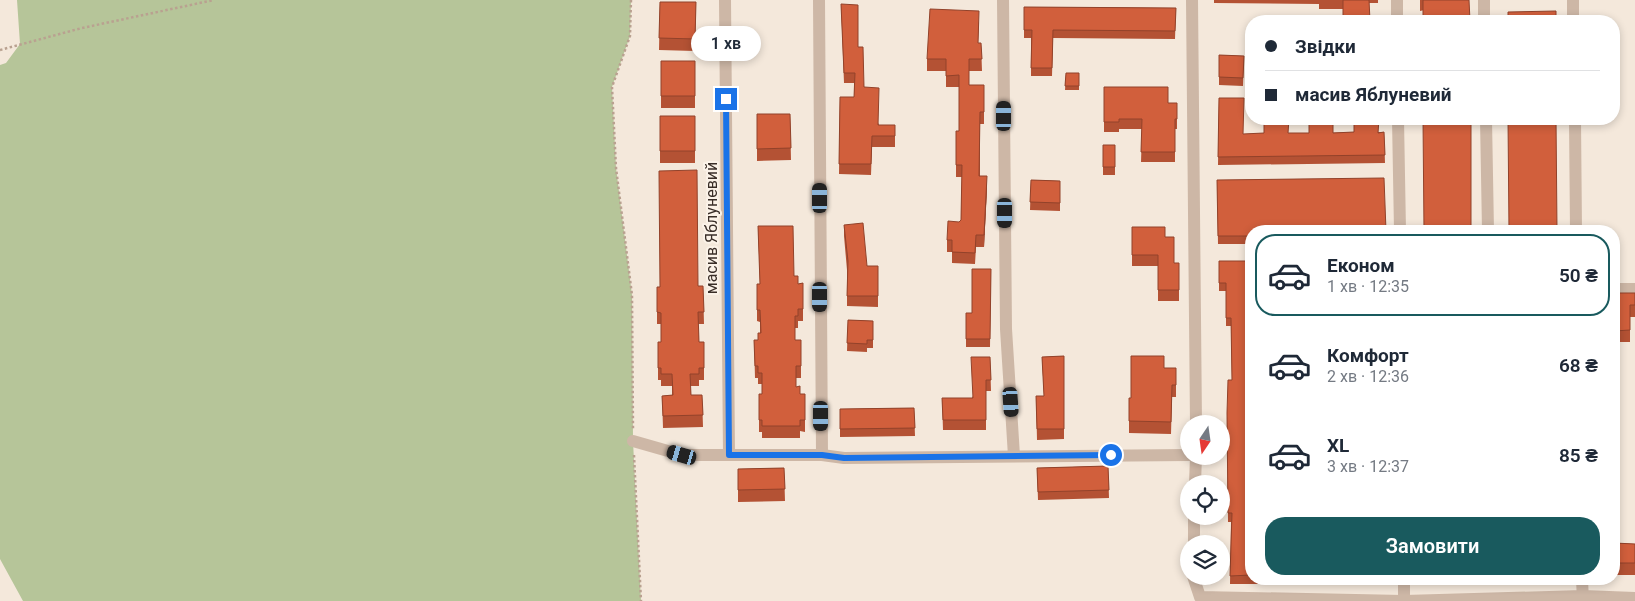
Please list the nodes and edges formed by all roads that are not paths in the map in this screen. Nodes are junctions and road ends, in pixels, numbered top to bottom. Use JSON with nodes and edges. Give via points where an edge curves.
{"nodes":[{"id":1,"x":726,"y":0,"type":"edge"},
{"id":2,"x":819,"y":0,"type":"edge"},
{"id":3,"x":1003,"y":0,"type":"edge"},
{"id":4,"x":1192,"y":0,"type":"edge"},
{"id":5,"x":1396,"y":0,"type":"edge"},
{"id":6,"x":1484,"y":0,"type":"edge"},
{"id":7,"x":1573,"y":0,"type":"edge"},
{"id":8,"x":1397,"y":15,"type":"edge"},
{"id":9,"x":1484,"y":15,"type":"edge"},
{"id":10,"x":1573,"y":15,"type":"edge"},
{"id":11,"x":1398,"y":125,"type":"edge"},
{"id":12,"x":1486,"y":125,"type":"edge"},
{"id":13,"x":1575,"y":125,"type":"edge"},
{"id":14,"x":1400,"y":225,"type":"edge"},
{"id":15,"x":1488,"y":225,"type":"edge"},
{"id":16,"x":1576,"y":225,"type":"edge"},
{"id":17,"x":1620,"y":289,"type":"edge"},
{"id":18,"x":1635,"y":289,"type":"edge"},
{"id":19,"x":1196,"y":415,"type":"edge"},
{"id":20,"x":633,"y":441,"type":"road end"},
{"id":21,"x":729,"y":455,"type":"junction"},
{"id":22,"x":822,"y":455,"type":"junction"},
{"id":23,"x":1180,"y":455,"type":"edge"},
{"id":24,"x":1014,"y":456,"type":"junction"},
{"id":25,"x":1196,"y":585,"type":"edge"},
{"id":26,"x":1404,"y":585,"type":"edge"},
{"id":27,"x":1582,"y":585,"type":"edge"},
{"id":28,"x":1583,"y":598,"type":"edge"},
{"id":29,"x":1635,"y":598,"type":"edge"},
{"id":30,"x":1404,"y":601,"type":"edge"}],
"edges":[{"from":1,"to":21,"type":"street","name":"масив Яблуневий"},
{"from":2,"to":22,"type":"street"},
{"from":3,"to":24,"type":"street","via":[[1006,329]]},
{"from":4,"to":19,"type":"street"},
{"from":5,"to":8,"type":"street"},
{"from":6,"to":9,"type":"street"},
{"from":7,"to":10,"type":"street"},
{"from":11,"to":14,"type":"street"},
{"from":12,"to":15,"type":"street"},
{"from":13,"to":16,"type":"street"},
{"from":17,"to":18,"type":"street"},
{"from":20,"to":21,"type":"street","via":[[682,455]]},
{"from":21,"to":22,"type":"street"},
{"from":22,"to":24,"type":"street","via":[[844,458]]},
{"from":23,"to":24,"type":"street"},
{"from":25,"to":30,"type":"street","via":[[1200,597]]},
{"from":26,"to":30,"type":"street"},
{"from":27,"to":28,"type":"street"},
{"from":28,"to":29,"type":"street"},
{"from":28,"to":30,"type":"street"}]}
